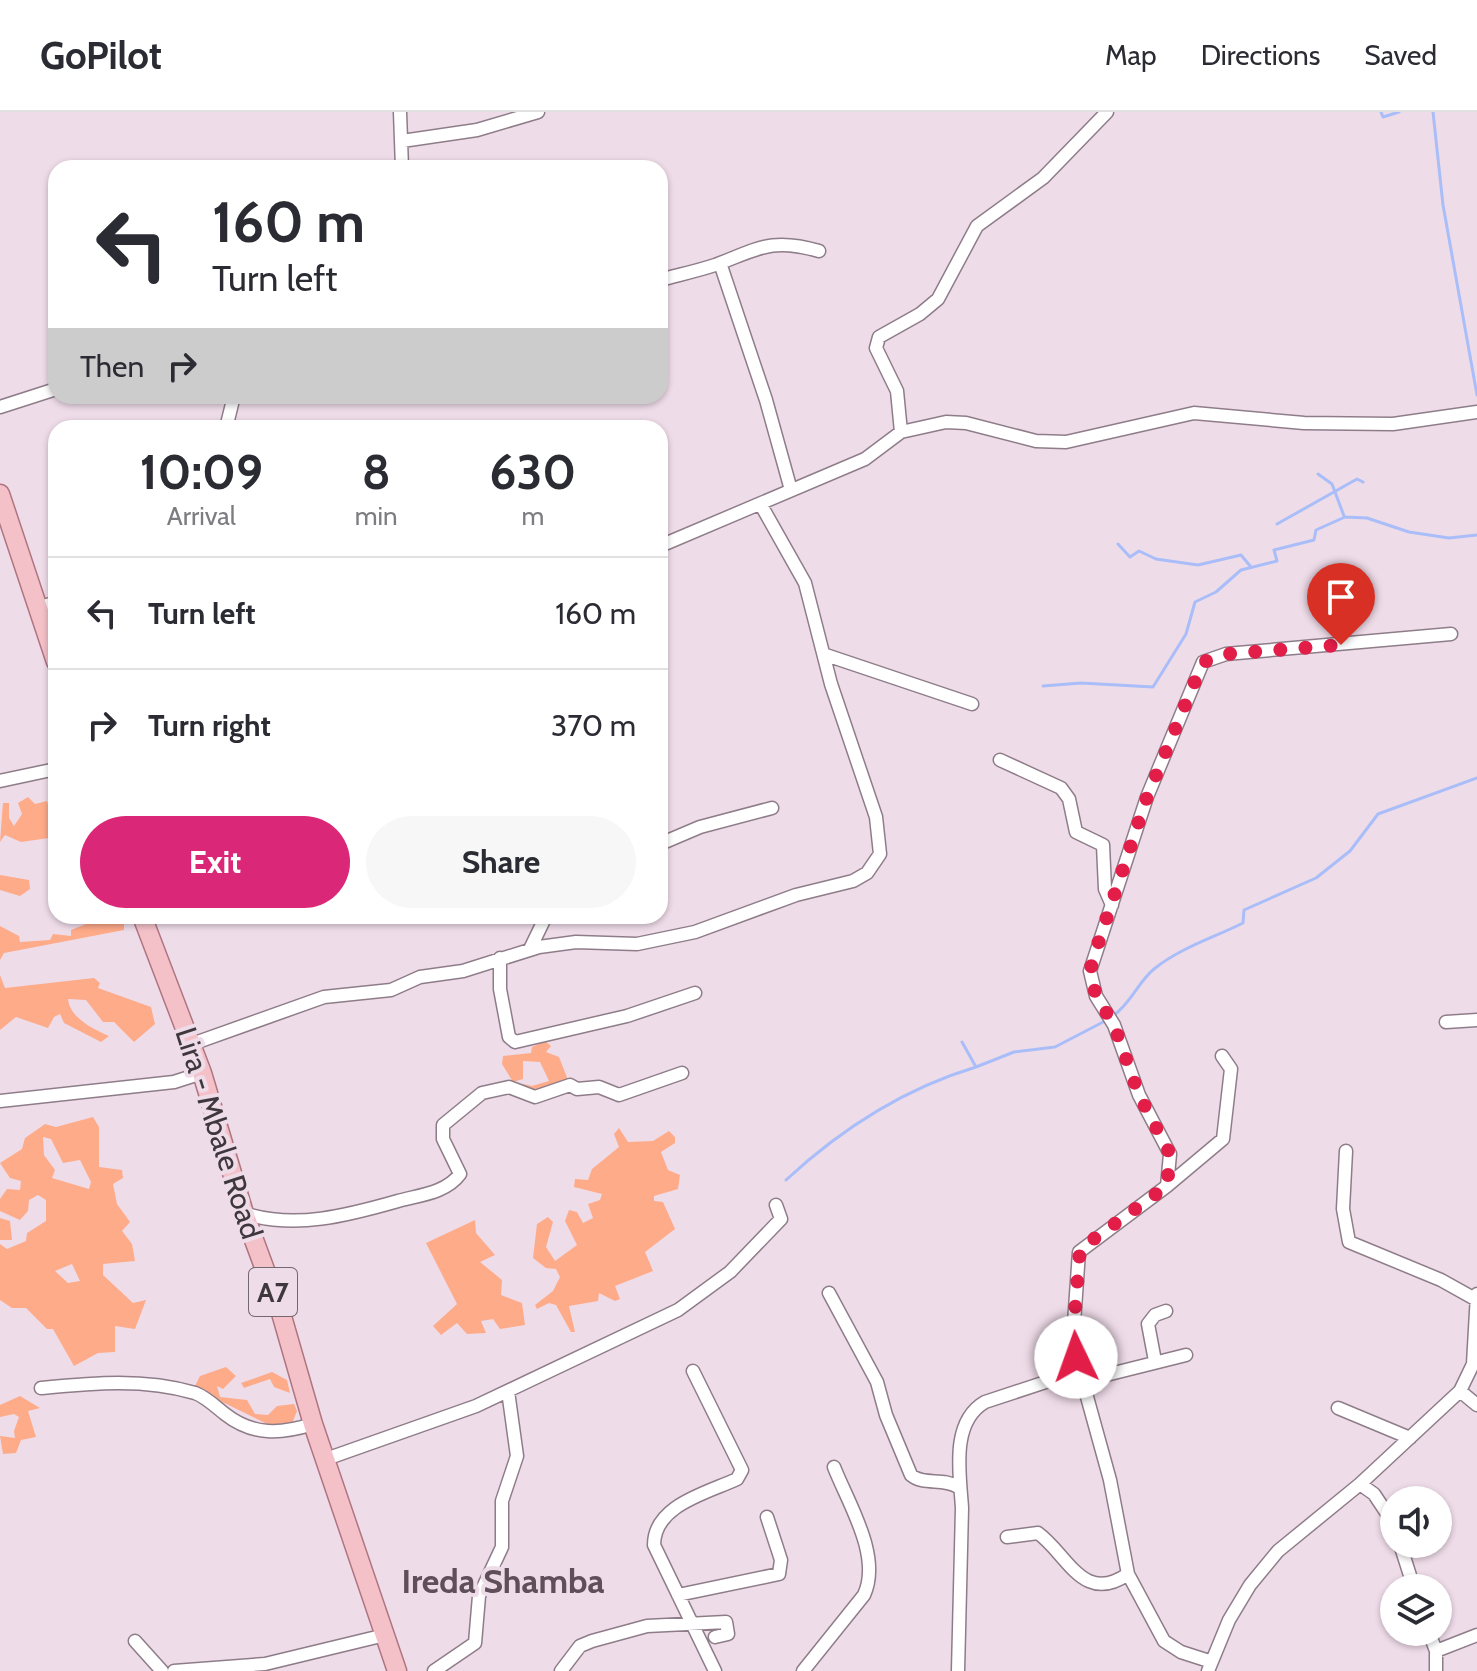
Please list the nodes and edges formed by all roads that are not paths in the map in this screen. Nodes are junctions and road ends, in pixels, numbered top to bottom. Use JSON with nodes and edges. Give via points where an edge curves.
{"nodes":[{"id":1,"x":400,"y":112,"type":"edge"},
{"id":2,"x":538,"y":112,"type":"edge"},
{"id":3,"x":1107,"y":112,"type":"edge"},
{"id":4,"x":402,"y":141,"type":"junction"},
{"id":5,"x":402,"y":160,"type":"edge"},
{"id":6,"x":819,"y":251,"type":"dead end"},
{"id":7,"x":720,"y":263,"type":"junction"},
{"id":8,"x":668,"y":278,"type":"edge"},
{"id":9,"x":48,"y":392,"type":"edge"},
{"id":10,"x":0,"y":407,"type":"edge"},
{"id":11,"x":1477,"y":412,"type":"edge"},
{"id":12,"x":901,"y":432,"type":"junction"},
{"id":13,"x":791,"y":490,"type":"junction"},
{"id":14,"x":0,"y":494,"type":"edge"},
{"id":15,"x":761,"y":505,"type":"junction"},
{"id":16,"x":668,"y":543,"type":"edge"},
{"id":17,"x":47,"y":605,"type":"edge"},
{"id":18,"x":1451,"y":634,"type":"dead end"},
{"id":19,"x":826,"y":655,"type":"junction"},
{"id":20,"x":972,"y":704,"type":"dead end"},
{"id":21,"x":1000,"y":760,"type":"dead end"},
{"id":22,"x":48,"y":771,"type":"edge"},
{"id":23,"x":0,"y":781,"type":"edge"},
{"id":24,"x":772,"y":808,"type":"dead end"},
{"id":25,"x":668,"y":841,"type":"edge"},
{"id":26,"x":1112,"y":905,"type":"junction"},
{"id":27,"x":145,"y":924,"type":"edge"},
{"id":28,"x":542,"y":924,"type":"edge"},
{"id":29,"x":530,"y":949,"type":"junction"},
{"id":30,"x":500,"y":958,"type":"junction"},
{"id":31,"x":695,"y":993,"type":"dead end"},
{"id":32,"x":1477,"y":1020,"type":"edge"},
{"id":33,"x":1446,"y":1022,"type":"dead end"},
{"id":34,"x":192,"y":1044,"type":"junction"},
{"id":35,"x":1222,"y":1056,"type":"dead end"},
{"id":36,"x":202,"y":1073,"type":"junction"},
{"id":37,"x":682,"y":1073,"type":"dead end"},
{"id":38,"x":0,"y":1101,"type":"edge"},
{"id":39,"x":1346,"y":1151,"type":"dead end"},
{"id":40,"x":1167,"y":1186,"type":"junction"},
{"id":41,"x":776,"y":1205,"type":"dead end"},
{"id":42,"x":244,"y":1213,"type":"junction"},
{"id":43,"x":829,"y":1293,"type":"dead end"},
{"id":44,"x":1476,"y":1297,"type":"edge"},
{"id":45,"x":1166,"y":1311,"type":"dead end"},
{"id":46,"x":1186,"y":1355,"type":"dead end"},
{"id":47,"x":1155,"y":1361,"type":"junction"},
{"id":48,"x":1475,"y":1362,"type":"edge"},
{"id":49,"x":693,"y":1371,"type":"dead end"},
{"id":50,"x":1081,"y":1376,"type":"junction"},
{"id":51,"x":41,"y":1388,"type":"dead end"},
{"id":52,"x":508,"y":1391,"type":"junction"},
{"id":53,"x":1460,"y":1391,"type":"junction"},
{"id":54,"x":1477,"y":1405,"type":"edge"},
{"id":55,"x":1338,"y":1408,"type":"dead end"},
{"id":56,"x":313,"y":1424,"type":"junction"},
{"id":57,"x":1410,"y":1438,"type":"junction"},
{"id":58,"x":326,"y":1459,"type":"junction"},
{"id":59,"x":834,"y":1467,"type":"dead end"},
{"id":60,"x":1360,"y":1484,"type":"junction"},
{"id":61,"x":958,"y":1487,"type":"junction"},
{"id":62,"x":1380,"y":1503,"type":"edge"},
{"id":63,"x":767,"y":1517,"type":"dead end"},
{"id":64,"x":1007,"y":1537,"type":"dead end"},
{"id":65,"x":1128,"y":1574,"type":"junction"},
{"id":66,"x":678,"y":1595,"type":"junction"},
{"id":67,"x":690,"y":1623,"type":"junction"},
{"id":68,"x":385,"y":1635,"type":"junction"},
{"id":69,"x":1477,"y":1635,"type":"edge"},
{"id":70,"x":715,"y":1637,"type":"dead end"},
{"id":71,"x":135,"y":1641,"type":"dead end"},
{"id":72,"x":1434,"y":1646,"type":"edge"},
{"id":73,"x":1436,"y":1651,"type":"junction"},
{"id":74,"x":1209,"y":1666,"type":"edge"},
{"id":75,"x":162,"y":1671,"type":"edge"},
{"id":76,"x":174,"y":1671,"type":"edge"},
{"id":77,"x":397,"y":1671,"type":"edge"},
{"id":78,"x":434,"y":1671,"type":"edge"},
{"id":79,"x":561,"y":1671,"type":"edge"},
{"id":80,"x":715,"y":1671,"type":"edge"},
{"id":81,"x":803,"y":1671,"type":"edge"},
{"id":82,"x":958,"y":1671,"type":"edge"},
{"id":83,"x":1436,"y":1671,"type":"edge"}],
"edges":[{"from":1,"to":4,"type":"street"},
{"from":2,"to":4,"type":"street","via":[[466,132]]},
{"from":3,"to":12,"type":"street","via":[[1043,178],[977,226],[938,299],[879,337],[876,348],[897,391]]},
{"from":4,"to":5,"type":"street"},
{"from":6,"to":7,"type":"street","via":[[780,244],[754,247]]},
{"from":7,"to":8,"type":"street"},
{"from":7,"to":13,"type":"street"},
{"from":9,"to":10,"type":"street"},
{"from":11,"to":12,"type":"street","via":[[1393,424],[1194,413],[1066,442],[1036,441],[966,423]]},
{"from":12,"to":13,"type":"street","via":[[865,459]]},
{"from":13,"to":15,"type":"street"},
{"from":14,"to":17,"type":"main road"},
{"from":15,"to":16,"type":"street"},
{"from":15,"to":19,"type":"street","via":[[797,564]]},
{"from":18,"to":26,"type":"street","via":[[1226,654],[1203,662],[1147,797]]},
{"from":19,"to":20,"type":"street"},
{"from":19,"to":29,"type":"street","via":[[880,835],[879,858],[867,873],[684,935],[637,944],[576,942]]},
{"from":21,"to":26,"type":"street","via":[[1063,791],[1076,832],[1103,845],[1105,889]]},
{"from":22,"to":23,"type":"street"},
{"from":24,"to":25,"type":"street"},
{"from":26,"to":40,"type":"street","via":[[1090,978],[1170,1154]]},
{"from":27,"to":34,"type":"main road","name":"Lira - Mbale Road","number":"A7"},
{"from":28,"to":29,"type":"street"},
{"from":29,"to":30,"type":"street"},
{"from":30,"to":31,"type":"street","via":[[506,1025],[515,1042],[627,1016]]},
{"from":30,"to":34,"type":"street","via":[[463,971],[420,977],[391,990],[324,997]]},
{"from":32,"to":33,"type":"street"},
{"from":34,"to":36,"type":"main road","name":"Lira - Mbale Road","number":"A7"},
{"from":35,"to":40,"type":"street","via":[[1231,1069],[1223,1139]]},
{"from":36,"to":38,"type":"street","via":[[174,1082]]},
{"from":36,"to":42,"type":"main road","name":"Lira - Mbale Road","number":"A7"},
{"from":37,"to":42,"type":"street","via":[[619,1095],[570,1085],[535,1097],[509,1087],[482,1093],[443,1125],[443,1139],[460,1174],[437,1191],[344,1217],[264,1220]]},
{"from":39,"to":44,"type":"street","via":[[1343,1209],[1349,1242]]},
{"from":40,"to":50,"type":"street","via":[[1080,1249],[1074,1323]]},
{"from":41,"to":52,"type":"street","via":[[781,1214],[778,1224],[688,1304]]},
{"from":42,"to":56,"type":"main road","name":"Lira - Mbale Road","number":"A7","via":[[281,1313]]},
{"from":43,"to":61,"type":"street","via":[[877,1382],[911,1475]]},
{"from":44,"to":48,"type":"street"},
{"from":45,"to":47,"type":"street","via":[[1148,1324]]},
{"from":46,"to":47,"type":"street"},
{"from":47,"to":50,"type":"street"},
{"from":48,"to":53,"type":"street"},
{"from":49,"to":66,"type":"street","via":[[742,1467],[737,1479],[673,1509],[657,1528],[654,1545]]},
{"from":50,"to":61,"type":"street","via":[[975,1408],[961,1442]]},
{"from":50,"to":65,"type":"street","via":[[1110,1480]]},
{"from":51,"to":56,"type":"street","via":[[146,1382],[196,1394],[258,1431],[287,1432]]},
{"from":52,"to":58,"type":"street"},
{"from":52,"to":78,"type":"street","via":[[517,1456],[502,1501],[502,1547],[482,1584],[475,1643]]},
{"from":53,"to":54,"type":"street"},
{"from":53,"to":57,"type":"street"},
{"from":55,"to":57,"type":"street"},
{"from":56,"to":58,"type":"main road","name":"Lira - Mbale Road","number":"A7"},
{"from":57,"to":60,"type":"street"},
{"from":58,"to":68,"type":"main road","name":"Lira - Mbale Road","number":"A7"},
{"from":59,"to":81,"type":"street","via":[[863,1537],[868,1581],[864,1595]]},
{"from":60,"to":62,"type":"street"},
{"from":60,"to":74,"type":"street","via":[[1268,1562],[1229,1620]]},
{"from":61,"to":82,"type":"street"},
{"from":63,"to":66,"type":"street","via":[[781,1560],[779,1574]]},
{"from":64,"to":65,"type":"street","via":[[1038,1533],[1087,1580],[1112,1583]]},
{"from":65,"to":74,"type":"street","via":[[1164,1641]]},
{"from":66,"to":67,"type":"street"},
{"from":67,"to":70,"type":"street","via":[[726,1622],[728,1634]]},
{"from":67,"to":79,"type":"street","via":[[647,1626],[583,1644]]},
{"from":67,"to":80,"type":"street"},
{"from":68,"to":76,"type":"street","via":[[274,1663]]},
{"from":68,"to":77,"type":"main road","name":"Lira - Mbale Road","number":"A7"},
{"from":69,"to":73,"type":"street"},
{"from":71,"to":75,"type":"street"},
{"from":72,"to":73,"type":"street"},
{"from":73,"to":83,"type":"street"}]}
